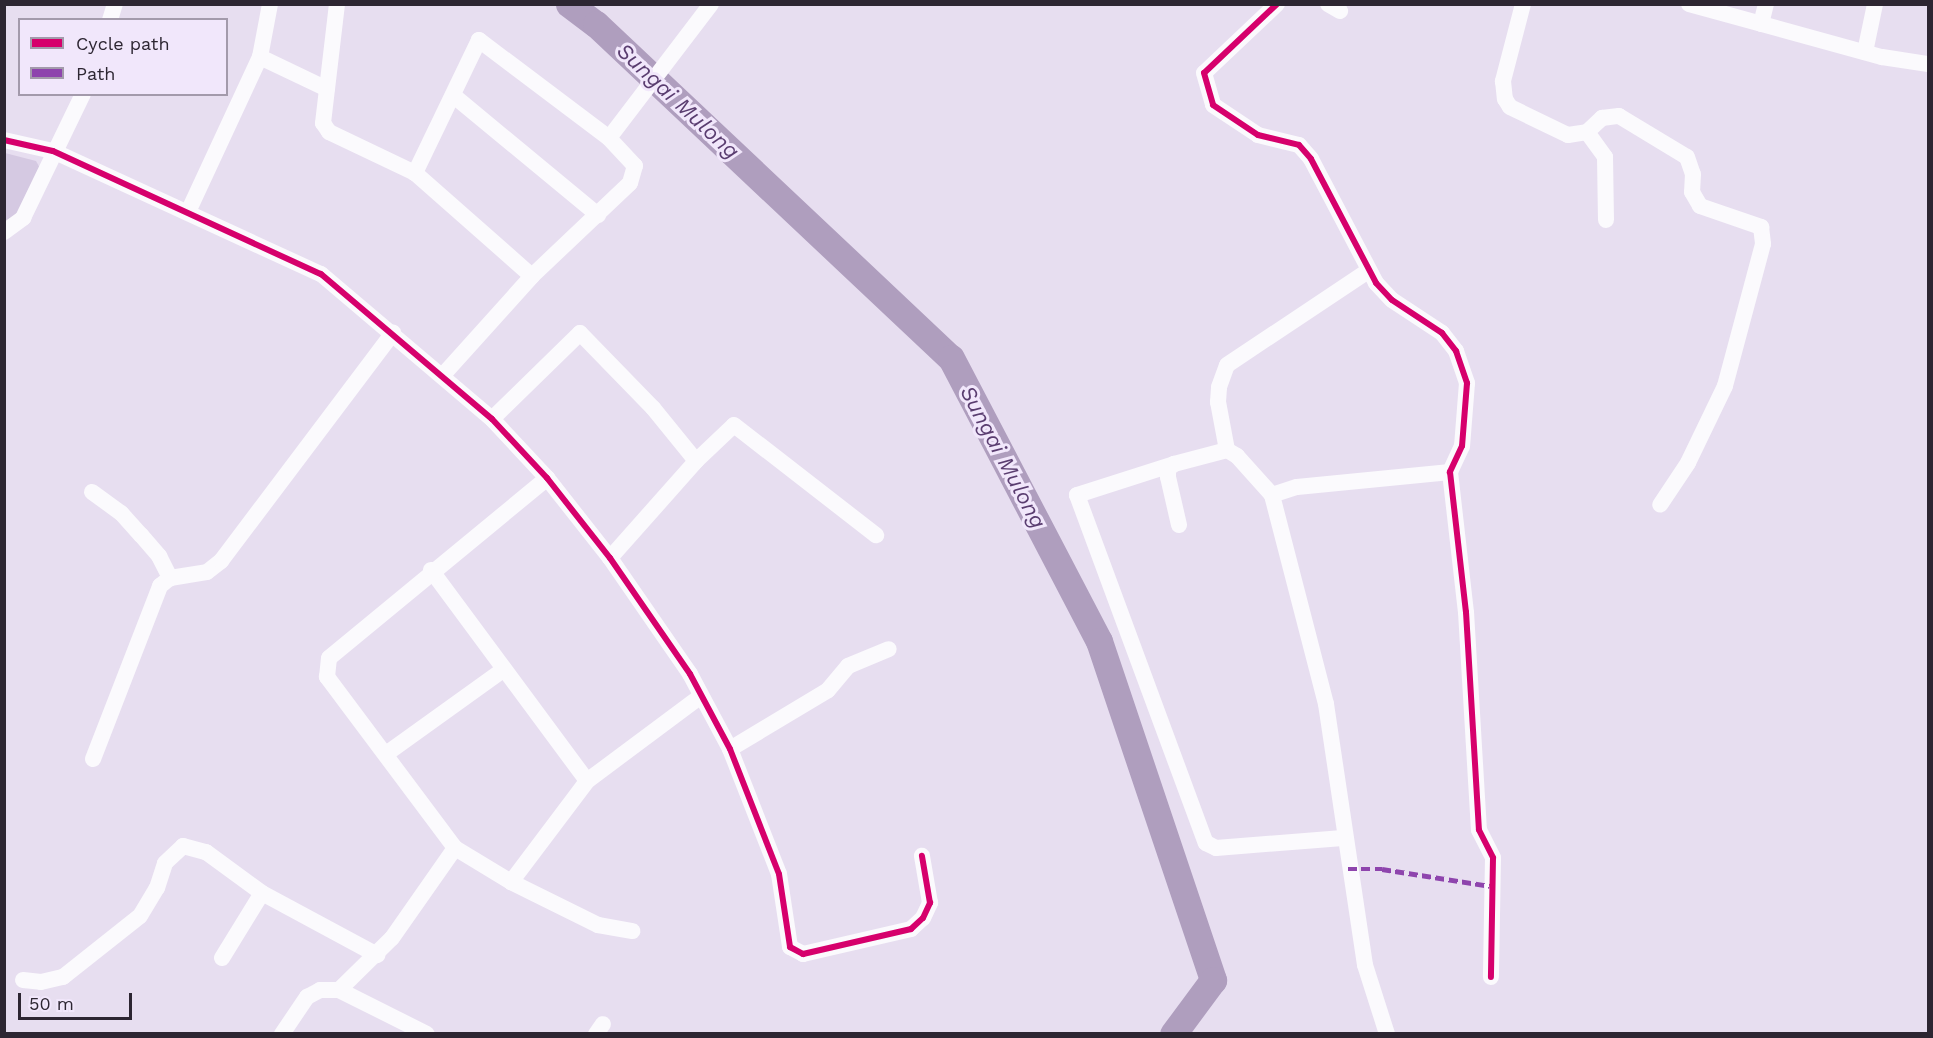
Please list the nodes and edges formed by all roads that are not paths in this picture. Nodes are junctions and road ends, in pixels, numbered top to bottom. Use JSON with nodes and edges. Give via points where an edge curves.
{"nodes":[{"id":1,"x":270,"y":4,"type":"edge"},
{"id":2,"x":337,"y":4,"type":"edge"},
{"id":3,"x":711,"y":4,"type":"edge"},
{"id":4,"x":1277,"y":4,"type":"edge"},
{"id":5,"x":1523,"y":4,"type":"edge"},
{"id":6,"x":1689,"y":4,"type":"edge"},
{"id":7,"x":1766,"y":4,"type":"edge"},
{"id":8,"x":1875,"y":4,"type":"edge"},
{"id":9,"x":1761,"y":24,"type":"junction"},
{"id":10,"x":1865,"y":52,"type":"junction"},
{"id":11,"x":260,"y":57,"type":"junction"},
{"id":12,"x":1929,"y":64,"type":"edge"},
{"id":13,"x":327,"y":88,"type":"junction"},
{"id":14,"x":82,"y":96,"type":"edge"},
{"id":15,"x":454,"y":96,"type":"junction"},
{"id":16,"x":614,"y":131,"type":"junction"},
{"id":17,"x":1587,"y":132,"type":"junction"},
{"id":18,"x":4,"y":140,"type":"edge"},
{"id":19,"x":53,"y":152,"type":"junction"},
{"id":20,"x":415,"y":172,"type":"junction"},
{"id":21,"x":188,"y":212,"type":"junction"},
{"id":22,"x":598,"y":215,"type":"junction"},
{"id":23,"x":1606,"y":220,"type":"dead end"},
{"id":24,"x":4,"y":232,"type":"edge"},
{"id":25,"x":1368,"y":271,"type":"junction"},
{"id":26,"x":532,"y":276,"type":"junction"},
{"id":27,"x":393,"y":333,"type":"junction"},
{"id":28,"x":443,"y":375,"type":"junction"},
{"id":29,"x":492,"y":419,"type":"junction"},
{"id":30,"x":1227,"y":450,"type":"junction"},
{"id":31,"x":696,"y":460,"type":"junction"},
{"id":32,"x":1174,"y":464,"type":"junction"},
{"id":33,"x":1450,"y":472,"type":"junction"},
{"id":34,"x":547,"y":478,"type":"junction"},
{"id":35,"x":92,"y":492,"type":"dead end"},
{"id":36,"x":1272,"y":495,"type":"junction"},
{"id":37,"x":1660,"y":505,"type":"dead end"},
{"id":38,"x":1179,"y":525,"type":"dead end"},
{"id":39,"x":876,"y":535,"type":"dead end"},
{"id":40,"x":610,"y":558,"type":"junction"},
{"id":41,"x":431,"y":570,"type":"junction"},
{"id":42,"x":170,"y":578,"type":"junction"},
{"id":43,"x":889,"y":649,"type":"dead end"},
{"id":44,"x":503,"y":670,"type":"junction"},
{"id":45,"x":701,"y":696,"type":"junction"},
{"id":46,"x":730,"y":749,"type":"junction"},
{"id":47,"x":386,"y":754,"type":"junction"},
{"id":48,"x":93,"y":759,"type":"dead end"},
{"id":49,"x":587,"y":781,"type":"junction"},
{"id":50,"x":1343,"y":838,"type":"junction"},
{"id":51,"x":455,"y":848,"type":"junction"},
{"id":52,"x":922,"y":856,"type":"dead end"},
{"id":53,"x":511,"y":882,"type":"junction"},
{"id":54,"x":262,"y":892,"type":"junction"},
{"id":55,"x":632,"y":931,"type":"dead end"},
{"id":56,"x":377,"y":955,"type":"junction"},
{"id":57,"x":222,"y":958,"type":"dead end"},
{"id":58,"x":1491,"y":977,"type":"dead end"},
{"id":59,"x":23,"y":980,"type":"dead end"},
{"id":60,"x":339,"y":990,"type":"junction"},
{"id":61,"x":282,"y":1034,"type":"edge"},
{"id":62,"x":428,"y":1034,"type":"edge"},
{"id":63,"x":1387,"y":1034,"type":"edge"}],
"edges":[{"from":1,"to":11,"type":"street"},
{"from":2,"to":13,"type":"street"},
{"from":3,"to":16,"type":"street"},
{"from":4,"to":25,"type":"street","via":[[1209,66],[1204,78],[1207,90],[1213,105],[1240,126],[1299,146],[1311,159]]},
{"from":5,"to":17,"type":"street","via":[[1505,66],[1505,99],[1517,111],[1556,132]]},
{"from":6,"to":9,"type":"street"},
{"from":7,"to":9,"type":"street"},
{"from":8,"to":10,"type":"street"},
{"from":9,"to":10,"type":"street"},
{"from":10,"to":12,"type":"street"},
{"from":11,"to":13,"type":"street"},
{"from":11,"to":21,"type":"street"},
{"from":13,"to":20,"type":"street","via":[[323,123],[329,132]]},
{"from":14,"to":19,"type":"street"},
{"from":15,"to":16,"type":"street","via":[[479,40]]},
{"from":15,"to":20,"type":"street"},
{"from":15,"to":22,"type":"street"},
{"from":16,"to":22,"type":"street","via":[[631,158],[635,176]]},
{"from":17,"to":23,"type":"street","via":[[1605,157]]},
{"from":17,"to":37,"type":"street","via":[[1602,118],[1619,116],[1677,149],[1691,166],[1692,192],[1700,206],[1761,227],[1763,234],[1753,288],[1725,386],[1688,463]]},
{"from":18,"to":19,"type":"street"},
{"from":19,"to":21,"type":"street"},
{"from":19,"to":24,"type":"street","via":[[23,218]]},
{"from":20,"to":26,"type":"street"},
{"from":21,"to":27,"type":"street","via":[[321,274]]},
{"from":22,"to":26,"type":"street"},
{"from":25,"to":30,"type":"street","via":[[1227,365],[1218,402]]},
{"from":25,"to":33,"type":"street","via":[[1392,300],[1442,333],[1456,351],[1468,400],[1462,446]]},
{"from":26,"to":28,"type":"street"},
{"from":27,"to":28,"type":"street"},
{"from":27,"to":42,"type":"street","via":[[221,561],[207,572]]},
{"from":28,"to":29,"type":"street"},
{"from":29,"to":31,"type":"street","via":[[580,333],[653,408]]},
{"from":29,"to":34,"type":"street"},
{"from":30,"to":32,"type":"street"},
{"from":30,"to":36,"type":"street"},
{"from":31,"to":39,"type":"street","via":[[734,425]]},
{"from":31,"to":40,"type":"street"},
{"from":32,"to":38,"type":"street","via":[[1168,469],[1168,477]]},
{"from":32,"to":50,"type":"street","via":[[1077,495],[1206,843],[1216,848]]},
{"from":33,"to":36,"type":"street","via":[[1297,487]]},
{"from":33,"to":58,"type":"street","via":[[1466,612],[1479,830],[1493,858]]},
{"from":34,"to":40,"type":"street"},
{"from":34,"to":41,"type":"street"},
{"from":35,"to":42,"type":"street","via":[[121,513],[141,535],[159,556]]},
{"from":36,"to":50,"type":"street","via":[[1326,704]]},
{"from":40,"to":45,"type":"street"},
{"from":41,"to":44,"type":"street"},
{"from":41,"to":47,"type":"street","via":[[329,658],[327,677]]},
{"from":42,"to":48,"type":"street","via":[[160,585]]},
{"from":43,"to":46,"type":"street","via":[[848,666],[828,690]]},
{"from":44,"to":47,"type":"street"},
{"from":44,"to":49,"type":"street"},
{"from":45,"to":46,"type":"street"},
{"from":45,"to":49,"type":"street"},
{"from":46,"to":52,"type":"street","via":[[778,874],[790,947],[797,952],[910,928],[923,918],[930,903]]},
{"from":47,"to":51,"type":"street"},
{"from":49,"to":53,"type":"street"},
{"from":50,"to":63,"type":"street","via":[[1365,965]]},
{"from":51,"to":53,"type":"street"},
{"from":51,"to":56,"type":"street"},
{"from":53,"to":55,"type":"street","via":[[598,925]]},
{"from":54,"to":56,"type":"street"},
{"from":54,"to":57,"type":"street"},
{"from":54,"to":59,"type":"street","via":[[206,852],[183,846],[165,862],[157,888],[140,916],[112,934],[63,977],[42,982]]},
{"from":56,"to":60,"type":"street"},
{"from":60,"to":61,"type":"street","via":[[320,990],[307,997]]},
{"from":60,"to":62,"type":"street"}]}
